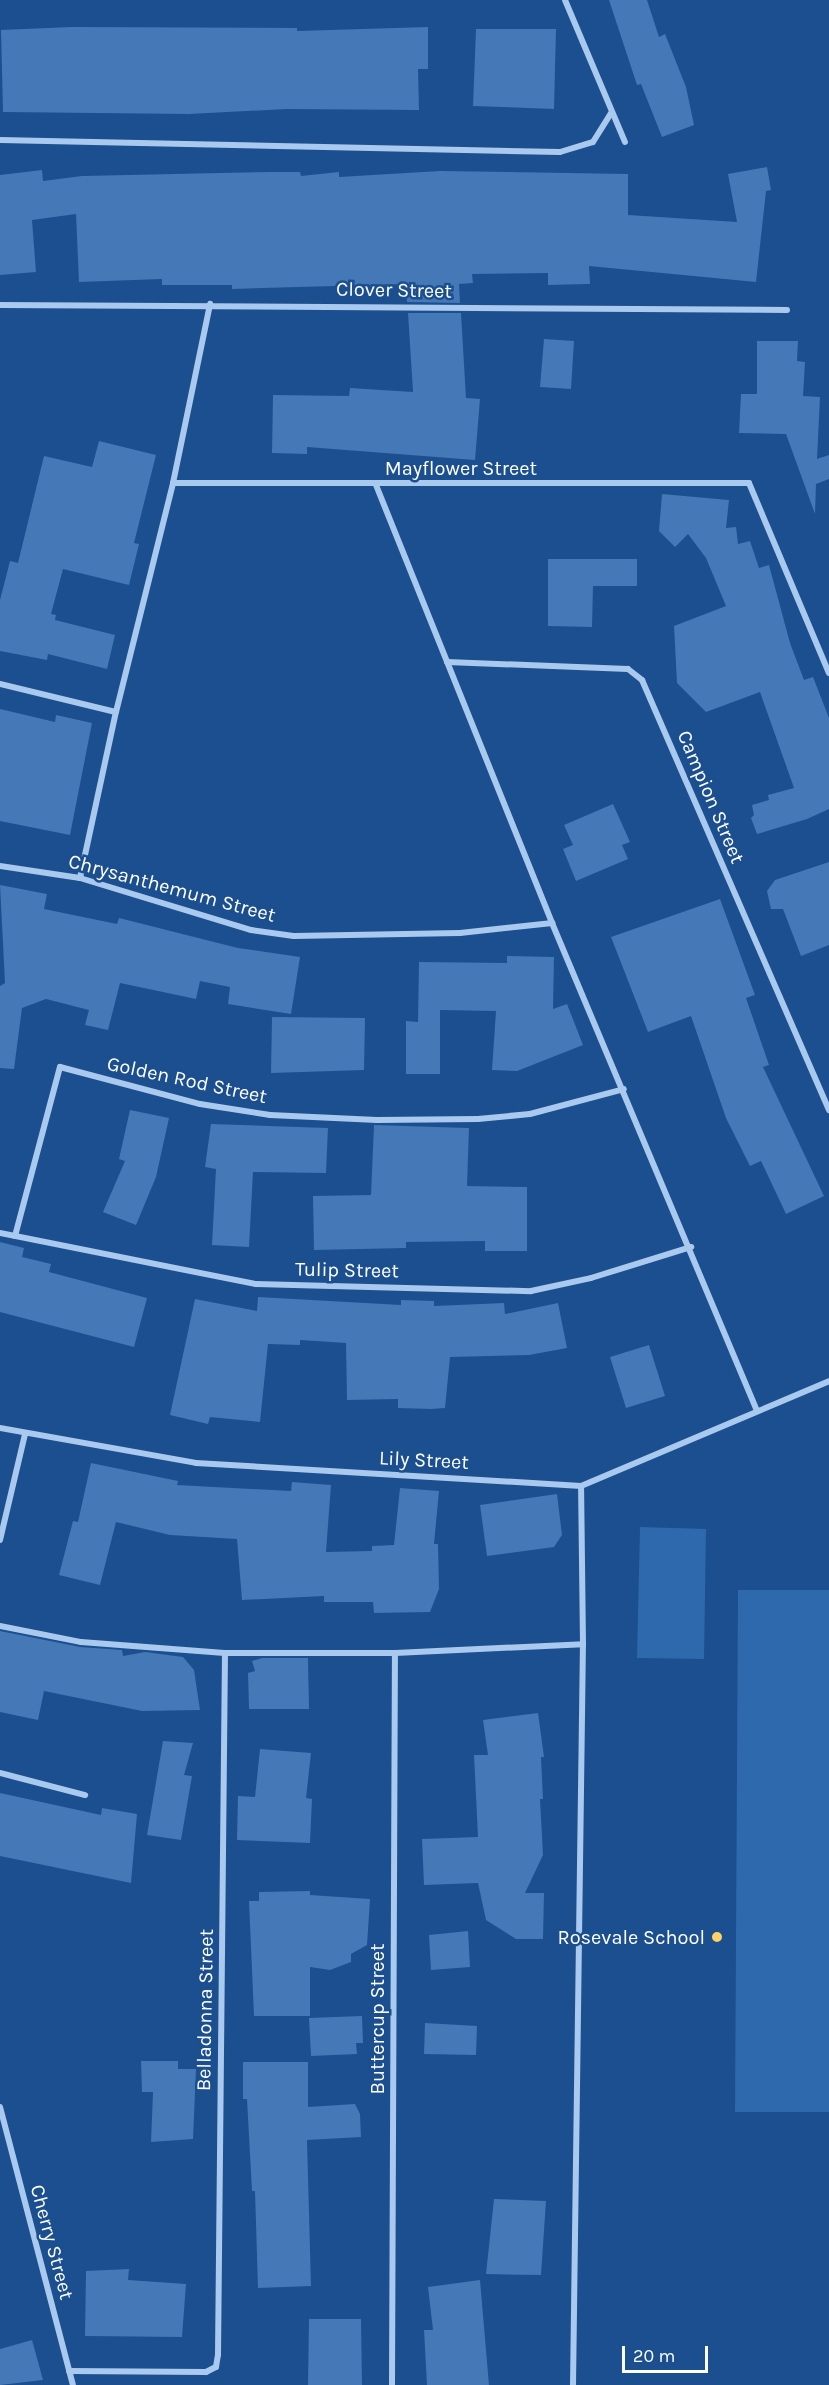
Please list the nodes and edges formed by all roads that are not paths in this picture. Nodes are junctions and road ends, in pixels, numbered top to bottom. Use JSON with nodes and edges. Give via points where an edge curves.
{"nodes":[{"id":1,"x":565,"y":0,"type":"edge"},
{"id":2,"x":611,"y":113,"type":"junction"},
{"id":3,"x":0,"y":140,"type":"edge"},
{"id":4,"x":625,"y":142,"type":"dead end"},
{"id":5,"x":210,"y":304,"type":"junction"},
{"id":6,"x":0,"y":305,"type":"edge"},
{"id":7,"x":787,"y":310,"type":"dead end"},
{"id":8,"x":173,"y":483,"type":"junction"},
{"id":9,"x":376,"y":485,"type":"junction"},
{"id":10,"x":447,"y":662,"type":"junction"},
{"id":11,"x":829,"y":673,"type":"edge"},
{"id":12,"x":0,"y":684,"type":"edge"},
{"id":13,"x":116,"y":712,"type":"junction"},
{"id":14,"x":0,"y":866,"type":"edge"},
{"id":15,"x":80,"y":878,"type":"junction"},
{"id":16,"x":552,"y":923,"type":"junction"},
{"id":17,"x":624,"y":1089,"type":"junction"},
{"id":18,"x":829,"y":1110,"type":"edge"},
{"id":19,"x":0,"y":1233,"type":"edge"},
{"id":20,"x":15,"y":1236,"type":"junction"},
{"id":21,"x":691,"y":1247,"type":"junction"},
{"id":22,"x":829,"y":1381,"type":"edge"},
{"id":23,"x":757,"y":1411,"type":"junction"},
{"id":24,"x":0,"y":1428,"type":"edge"},
{"id":25,"x":25,"y":1434,"type":"junction"},
{"id":26,"x":581,"y":1486,"type":"junction"},
{"id":27,"x":0,"y":1540,"type":"edge"},
{"id":28,"x":0,"y":1626,"type":"edge"},
{"id":29,"x":583,"y":1644,"type":"junction"},
{"id":30,"x":225,"y":1653,"type":"junction"},
{"id":31,"x":395,"y":1653,"type":"junction"},
{"id":32,"x":0,"y":1773,"type":"edge"},
{"id":33,"x":85,"y":1794,"type":"dead end"},
{"id":34,"x":0,"y":2107,"type":"edge"},
{"id":35,"x":69,"y":2371,"type":"junction"},
{"id":36,"x":73,"y":2385,"type":"edge"},
{"id":37,"x":392,"y":2385,"type":"edge"},
{"id":38,"x":573,"y":2385,"type":"edge"}],
"edges":[{"from":1,"to":2,"type":"street"},
{"from":2,"to":3,"type":"street","via":[[593,142],[560,152]]},
{"from":2,"to":4,"type":"street"},
{"from":5,"to":6,"type":"street","name":"Clover Street"},
{"from":5,"to":7,"type":"street","name":"Clover Street"},
{"from":5,"to":8,"type":"street"},
{"from":8,"to":9,"type":"street","name":"Mayflower Street"},
{"from":8,"to":13,"type":"street"},
{"from":9,"to":10,"type":"street"},
{"from":9,"to":11,"type":"street","name":"Mayflower Street","via":[[749,483]]},
{"from":10,"to":16,"type":"street"},
{"from":10,"to":18,"type":"street","name":"Campion Street","via":[[628,669],[642,680]]},
{"from":12,"to":13,"type":"street"},
{"from":13,"to":15,"type":"street"},
{"from":14,"to":15,"type":"street","name":"Chrysanthemum Street"},
{"from":15,"to":16,"type":"street","name":"Chrysanthemum Street","via":[[251,930],[294,936],[460,933]]},
{"from":16,"to":17,"type":"street"},
{"from":17,"to":20,"type":"street","name":"Golden Rod Street","via":[[530,1114],[377,1120],[270,1115],[200,1104],[60,1067]]},
{"from":17,"to":21,"type":"street"},
{"from":19,"to":20,"type":"street","name":"Tulip Street"},
{"from":20,"to":21,"type":"street","name":"Tulip Street","via":[[256,1284],[531,1291],[591,1278]]},
{"from":21,"to":23,"type":"street"},
{"from":22,"to":23,"type":"street","name":"Lily Street"},
{"from":23,"to":26,"type":"street","name":"Lily Street"},
{"from":24,"to":25,"type":"street","name":"Lily Street"},
{"from":25,"to":26,"type":"street","name":"Lily Street","via":[[196,1463]]},
{"from":25,"to":27,"type":"street"},
{"from":26,"to":29,"type":"street"},
{"from":28,"to":30,"type":"street","via":[[81,1641]]},
{"from":29,"to":31,"type":"street"},
{"from":29,"to":38,"type":"street"},
{"from":30,"to":31,"type":"street"},
{"from":30,"to":35,"type":"street","name":"Belladonna Street","via":[[216,2367],[206,2372]]},
{"from":31,"to":37,"type":"street","name":"Buttercup Street"},
{"from":32,"to":33,"type":"street"},
{"from":34,"to":35,"type":"street","name":"Cherry Street"},
{"from":35,"to":36,"type":"street","name":"Cherry Street"}]}
